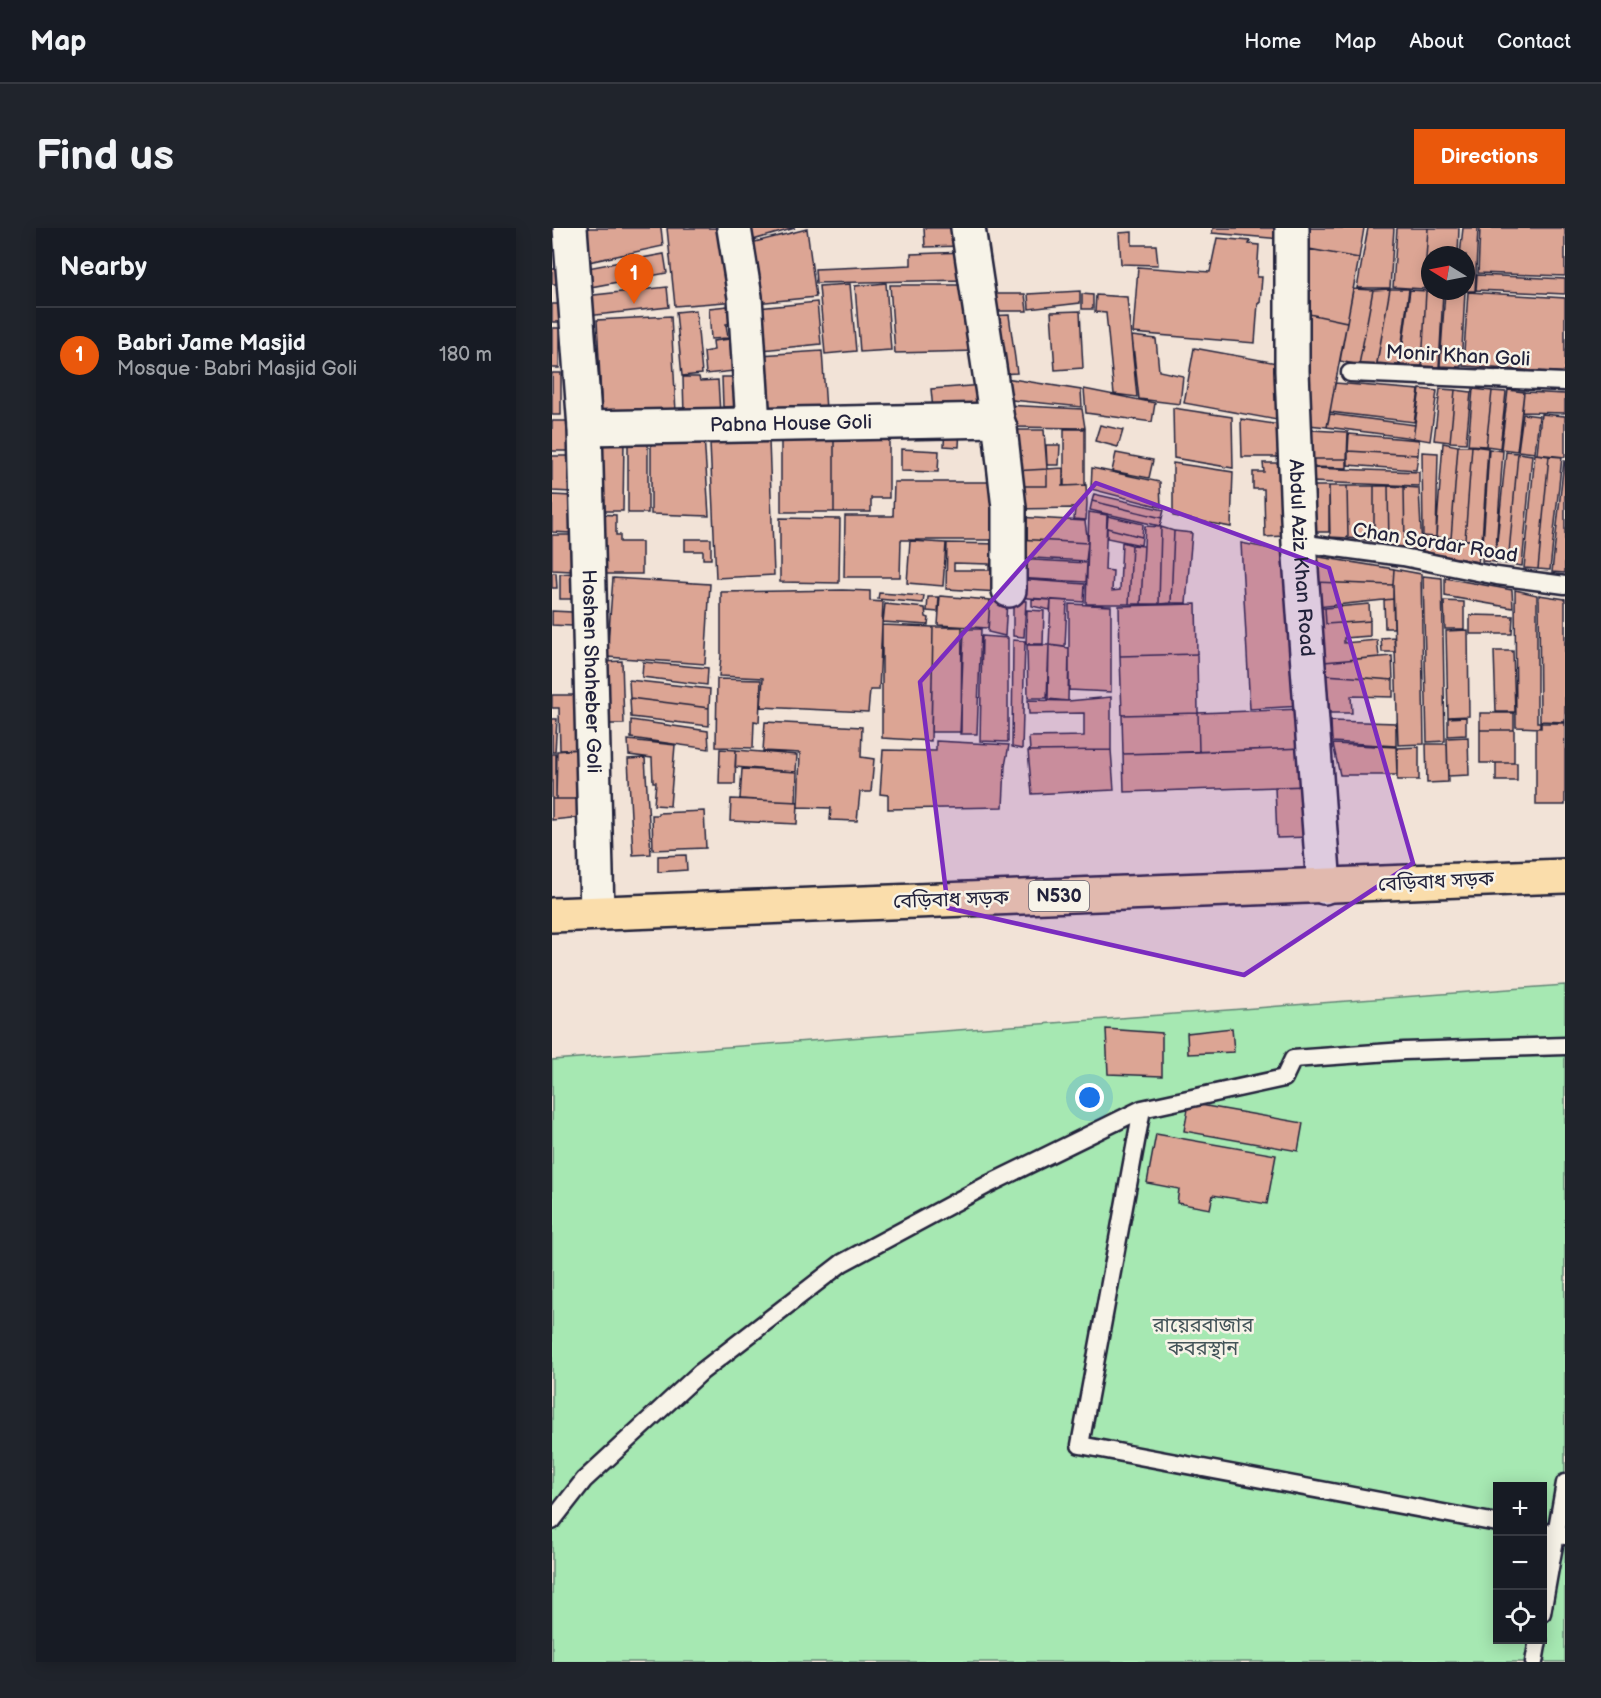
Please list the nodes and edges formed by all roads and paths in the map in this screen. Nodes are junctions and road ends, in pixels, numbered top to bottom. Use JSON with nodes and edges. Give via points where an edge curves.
{"nodes":[{"id":1,"x":570,"y":228,"type":"edge"},
{"id":2,"x":734,"y":228,"type":"edge"},
{"id":3,"x":968,"y":228,"type":"edge"},
{"id":4,"x":1292,"y":228,"type":"edge"},
{"id":5,"x":1350,"y":373,"type":"dead end"},
{"id":6,"x":1565,"y":382,"type":"edge"},
{"id":7,"x":997,"y":420,"type":"junction"},
{"id":8,"x":753,"y":424,"type":"junction"},
{"id":9,"x":585,"y":428,"type":"junction"},
{"id":10,"x":1299,"y":543,"type":"junction"},
{"id":11,"x":1565,"y":585,"type":"edge"},
{"id":12,"x":1009,"y":590,"type":"dead end"},
{"id":13,"x":1565,"y":876,"type":"edge"},
{"id":14,"x":1324,"y":886,"type":"junction"},
{"id":15,"x":597,"y":913,"type":"junction"},
{"id":16,"x":552,"y":915,"type":"edge"},
{"id":17,"x":1565,"y":1046,"type":"edge"},
{"id":18,"x":1142,"y":1108,"type":"junction"},
{"id":19,"x":1565,"y":1483,"type":"edge"},
{"id":20,"x":552,"y":1521,"type":"edge"},
{"id":21,"x":1493,"y":1522,"type":"edge"},
{"id":22,"x":1554,"y":1534,"type":"edge"},
{"id":23,"x":1546,"y":1590,"type":"edge"},
{"id":24,"x":1537,"y":1644,"type":"edge"},
{"id":25,"x":1534,"y":1662,"type":"edge"}],
"edges":[{"from":1,"to":9,"type":"street","name":"Hoshen Shaheber Goli"},
{"from":2,"to":8,"type":"street","via":[[745,297]]},
{"from":3,"to":7,"type":"street"},
{"from":4,"to":10,"type":"street","name":"Abdul Aziz Khan Road","via":[[1292,371]]},
{"from":5,"to":6,"type":"lane","name":"Monir Khan Goli"},
{"from":7,"to":8,"type":"street","name":"Pabna House Goli"},
{"from":7,"to":12,"type":"street","via":[[1009,508]]},
{"from":8,"to":9,"type":"street","name":"Pabna House Goli"},
{"from":9,"to":15,"type":"street","name":"Hoshen Shaheber Goli"},
{"from":10,"to":11,"type":"lane","name":"Chan Sordar Road"},
{"from":10,"to":14,"type":"street","name":"Abdul Aziz Khan Road"},
{"from":13,"to":14,"type":"highway","name":"বেড়িবাধ সড়ক","number":"N530"},
{"from":14,"to":15,"type":"highway","name":"বেড়িবাধ সড়ক","number":"N530"},
{"from":15,"to":16,"type":"highway","name":"বেড়িবাধ সড়ক","number":"N530"},
{"from":17,"to":18,"type":"lane","via":[[1293,1059],[1284,1078]]},
{"from":18,"to":20,"type":"lane","via":[[842,1263],[701,1372],[584,1480]]},
{"from":18,"to":21,"type":"lane","via":[[1080,1445]]},
{"from":19,"to":22,"type":"lane"},
{"from":22,"to":23,"type":"lane"},
{"from":24,"to":25,"type":"lane"}]}
